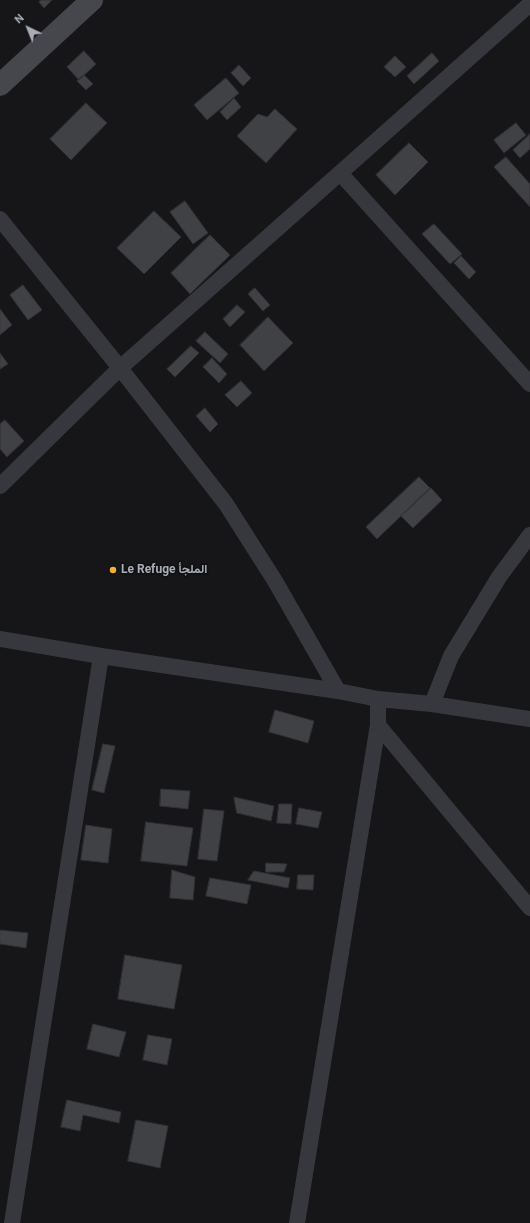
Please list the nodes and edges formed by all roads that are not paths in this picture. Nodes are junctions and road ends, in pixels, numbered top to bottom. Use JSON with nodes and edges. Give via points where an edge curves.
{"nodes":[{"id":1,"x":92,"y":0,"type":"edge"},
{"id":2,"x":530,"y":4,"type":"edge"},
{"id":3,"x":0,"y":85,"type":"edge"},
{"id":4,"x":340,"y":173,"type":"junction"},
{"id":5,"x":0,"y":219,"type":"edge"},
{"id":6,"x":120,"y":368,"type":"junction"},
{"id":7,"x":530,"y":384,"type":"edge"},
{"id":8,"x":0,"y":486,"type":"edge"},
{"id":9,"x":530,"y":535,"type":"edge"},
{"id":10,"x":0,"y":639,"type":"edge"},
{"id":11,"x":101,"y":656,"type":"junction"},
{"id":12,"x":338,"y":691,"type":"junction"},
{"id":13,"x":378,"y":699,"type":"junction"},
{"id":14,"x":432,"y":704,"type":"junction"},
{"id":15,"x":530,"y":718,"type":"edge"},
{"id":16,"x":378,"y":725,"type":"junction"},
{"id":17,"x":530,"y":908,"type":"edge"},
{"id":18,"x":12,"y":1223,"type":"edge"},
{"id":19,"x":296,"y":1223,"type":"edge"}],
"edges":[{"from":1,"to":3,"type":"street"},
{"from":2,"to":4,"type":"street"},
{"from":4,"to":6,"type":"street"},
{"from":4,"to":7,"type":"street"},
{"from":5,"to":6,"type":"street"},
{"from":6,"to":8,"type":"street"},
{"from":6,"to":12,"type":"street","via":[[226,504],[275,581]]},
{"from":9,"to":14,"type":"street","via":[[499,577],[451,656]]},
{"from":10,"to":11,"type":"street"},
{"from":11,"to":12,"type":"street"},
{"from":11,"to":18,"type":"street"},
{"from":12,"to":13,"type":"street"},
{"from":13,"to":14,"type":"street"},
{"from":13,"to":16,"type":"street"},
{"from":14,"to":15,"type":"street"},
{"from":16,"to":17,"type":"street"},
{"from":16,"to":19,"type":"street"}]}
